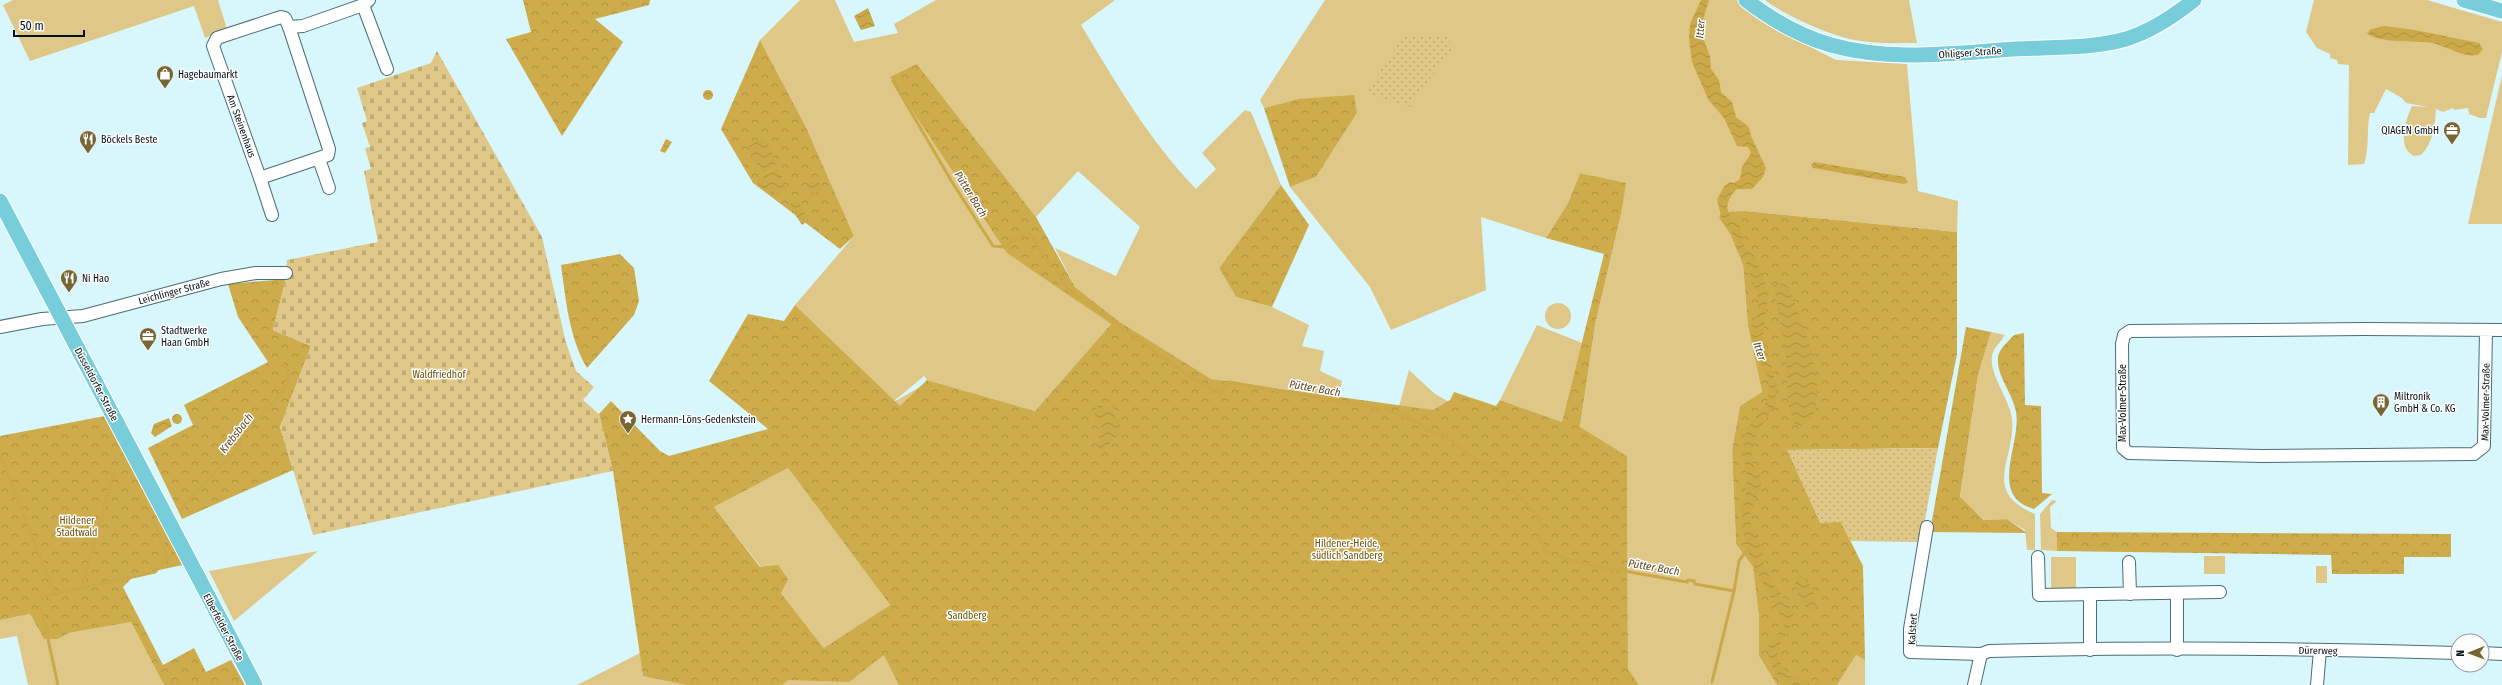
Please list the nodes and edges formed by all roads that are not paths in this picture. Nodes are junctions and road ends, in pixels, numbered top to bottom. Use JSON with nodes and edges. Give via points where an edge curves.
{"nodes":[{"id":1,"x":1746,"y":0,"type":"edge"},
{"id":2,"x":2194,"y":0,"type":"edge"},
{"id":3,"x":2464,"y":0,"type":"edge"},
{"id":4,"x":366,"y":2,"type":"edge"},
{"id":5,"x":2502,"y":11,"type":"edge"},
{"id":6,"x":289,"y":27,"type":"junction"},
{"id":7,"x":386,"y":69,"type":"dead end"},
{"id":8,"x":319,"y":159,"type":"junction"},
{"id":9,"x":260,"y":178,"type":"junction"},
{"id":10,"x":329,"y":188,"type":"dead end"},
{"id":11,"x":0,"y":201,"type":"edge"},
{"id":12,"x":272,"y":215,"type":"dead end"},
{"id":13,"x":286,"y":274,"type":"dead end"},
{"id":14,"x":62,"y":318,"type":"junction"},
{"id":15,"x":0,"y":327,"type":"edge"},
{"id":16,"x":2486,"y":330,"type":"junction"},
{"id":17,"x":2502,"y":330,"type":"edge"},
{"id":18,"x":1927,"y":527,"type":"dead end"},
{"id":19,"x":2038,"y":557,"type":"dead end"},
{"id":20,"x":2129,"y":562,"type":"dead end"},
{"id":21,"x":194,"y":568,"type":"joint"},
{"id":22,"x":2220,"y":592,"type":"dead end"},
{"id":23,"x":2177,"y":593,"type":"junction"},
{"id":24,"x":2090,"y":594,"type":"junction"},
{"id":25,"x":2130,"y":594,"type":"junction"},
{"id":26,"x":2090,"y":650,"type":"junction"},
{"id":27,"x":2177,"y":650,"type":"junction"},
{"id":28,"x":2320,"y":650,"type":"junction"},
{"id":29,"x":2450,"y":653,"type":"edge"},
{"id":30,"x":2490,"y":653,"type":"edge"},
{"id":31,"x":1981,"y":654,"type":"junction"},
{"id":32,"x":2502,"y":654,"type":"edge"},
{"id":33,"x":255,"y":685,"type":"edge"},
{"id":34,"x":1974,"y":685,"type":"edge"},
{"id":35,"x":2317,"y":685,"type":"edge"}],
"edges":[{"from":1,"to":2,"type":"main road","name":"Ohligser Straße","via":[[1792,30],[1831,45],[1868,53],[1919,55],[2116,42],[2160,24]]},
{"from":3,"to":5,"type":"main road"},
{"from":4,"to":6,"type":"street","via":[[303,26]]},
{"from":4,"to":7,"type":"street"},
{"from":6,"to":8,"type":"street","via":[[329,149],[328,155]]},
{"from":6,"to":9,"type":"street","name":"Am Steinenhaus","via":[[285,18],[280,17],[217,38],[213,46]]},
{"from":8,"to":9,"type":"street"},
{"from":8,"to":10,"type":"street"},
{"from":9,"to":12,"type":"street","name":"Am Steinenhaus"},
{"from":11,"to":14,"type":"main road","name":"Düsseldorfer Straße"},
{"from":13,"to":14,"type":"street","name":"Leichlinger Straße","via":[[256,273],[221,279],[88,315]]},
{"from":14,"to":15,"type":"street","name":"Leichlinger Straße"},
{"from":14,"to":21,"type":"main road","name":"Düsseldorfer Straße"},
{"from":16,"to":16,"type":"street","name":"Max-Volmer-Straße","via":[[2130,331],[2124,335],[2122,344],[2122,448],[2129,453],[2236,456],[2474,454],[2484,446]]},
{"from":16,"to":17,"type":"street","name":"Max-Volmer-Straße"},
{"from":18,"to":31,"type":"street","name":"Kalstert","via":[[1910,629],[1910,652]]},
{"from":19,"to":24,"type":"street","via":[[2039,594]]},
{"from":20,"to":25,"type":"street"},
{"from":21,"to":33,"type":"main road","name":"Elberfelder Straße"},
{"from":22,"to":23,"type":"street"},
{"from":23,"to":25,"type":"street"},
{"from":23,"to":27,"type":"street"},
{"from":24,"to":25,"type":"street"},
{"from":24,"to":26,"type":"street"},
{"from":26,"to":27,"type":"street","name":"Dürerweg"},
{"from":26,"to":31,"type":"street","name":"Dürerweg","via":[[1989,651]]},
{"from":27,"to":28,"type":"street","name":"Dürerweg"},
{"from":28,"to":29,"type":"street","name":"Dürerweg"},
{"from":28,"to":35,"type":"street"},
{"from":30,"to":32,"type":"street"},
{"from":31,"to":34,"type":"street"}]}
